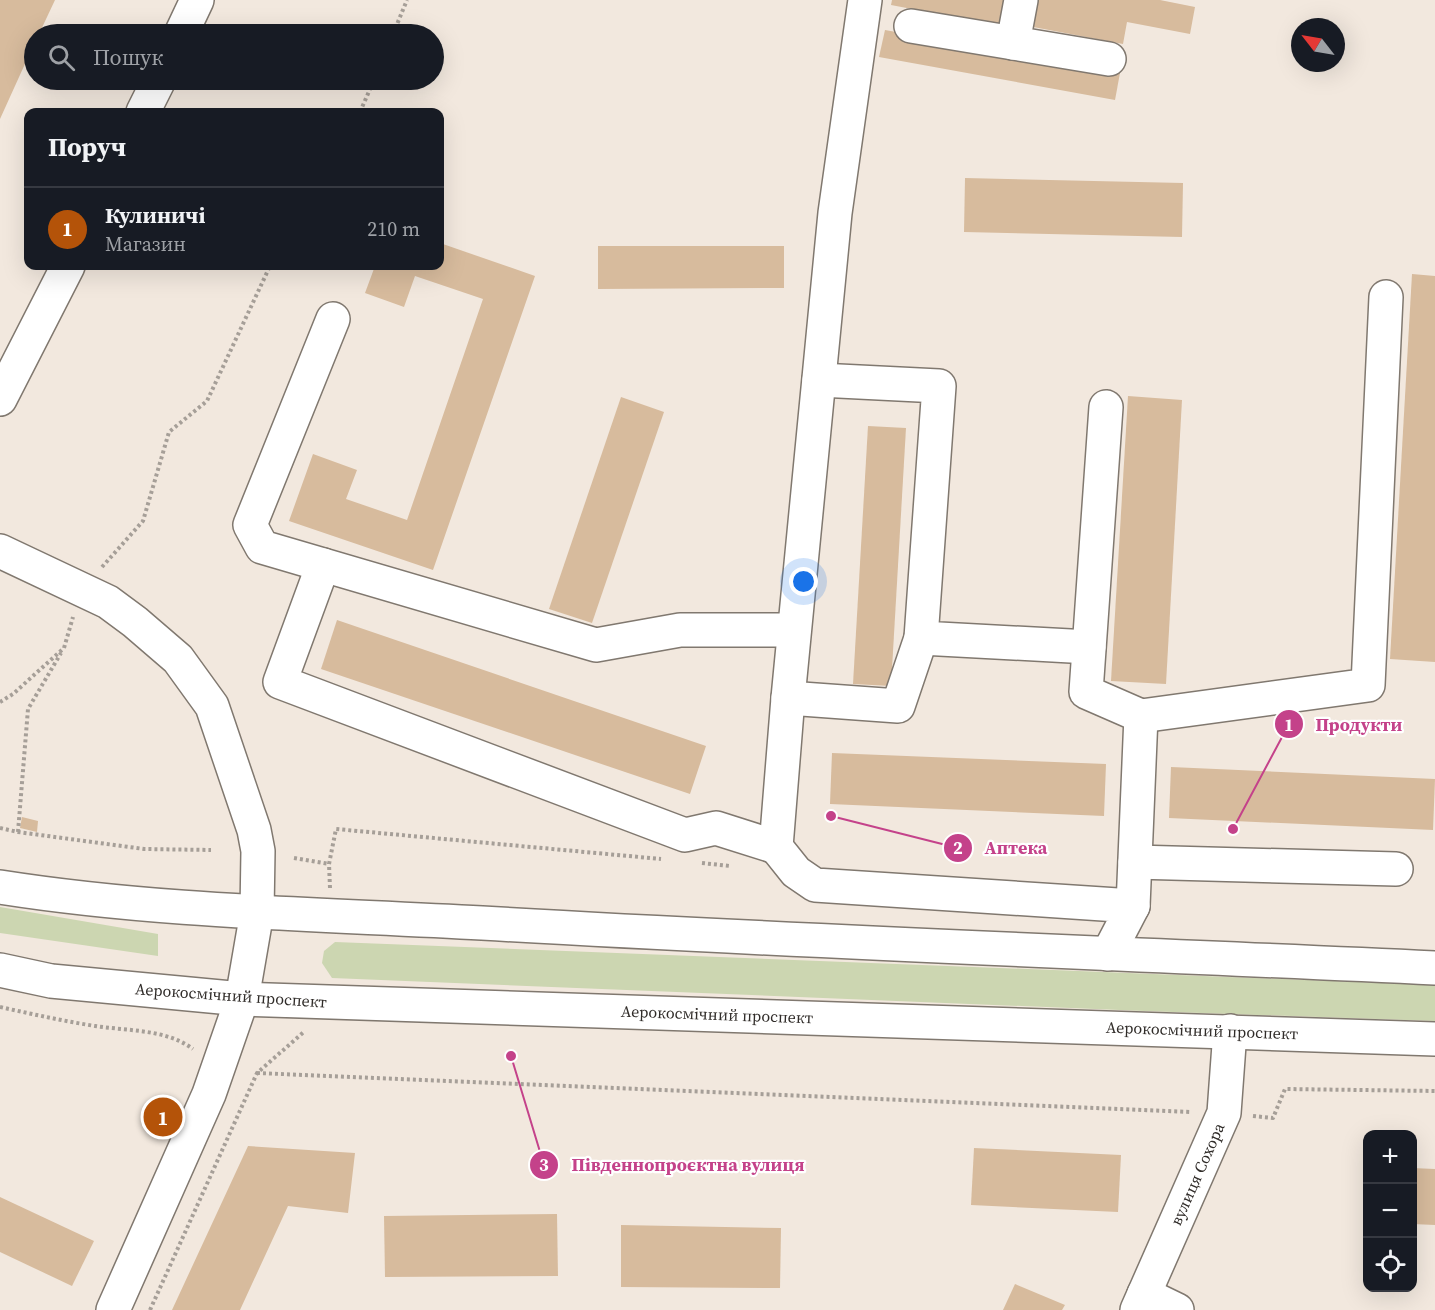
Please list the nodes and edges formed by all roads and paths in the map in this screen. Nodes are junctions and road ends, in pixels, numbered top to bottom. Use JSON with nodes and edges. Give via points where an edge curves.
{"nodes":[{"id":1,"x":197,"y":0,"type":"edge"},
{"id":2,"x":407,"y":0,"type":"edge"},
{"id":3,"x":865,"y":0,"type":"edge"},
{"id":4,"x":1021,"y":0,"type":"edge"},
{"id":5,"x":186,"y":24,"type":"edge"},
{"id":6,"x":397,"y":24,"type":"edge"},
{"id":7,"x":911,"y":26,"type":"dead end"},
{"id":8,"x":1013,"y":43,"type":"junction"},
{"id":9,"x":1109,"y":59,"type":"dead end"},
{"id":10,"x":154,"y":90,"type":"edge"},
{"id":11,"x":370,"y":90,"type":"edge"},
{"id":12,"x":145,"y":108,"type":"edge"},
{"id":13,"x":362,"y":108,"type":"edge"},
{"id":14,"x":268,"y":270,"type":"edge"},
{"id":15,"x":62,"y":276,"type":"edge"},
{"id":16,"x":1386,"y":297,"type":"dead end"},
{"id":17,"x":333,"y":319,"type":"dead end"},
{"id":18,"x":819,"y":380,"type":"junction"},
{"id":19,"x":0,"y":399,"type":"edge"},
{"id":20,"x":1106,"y":407,"type":"dead end"},
{"id":21,"x":0,"y":551,"type":"edge"},
{"id":22,"x":323,"y":565,"type":"junction"},
{"id":23,"x":82,"y":590,"type":"junction"},
{"id":24,"x":794,"y":630,"type":"junction"},
{"id":25,"x":921,"y":638,"type":"junction"},
{"id":26,"x":1089,"y":647,"type":"junction"},
{"id":27,"x":64,"y":648,"type":"junction"},
{"id":28,"x":788,"y":698,"type":"junction"},
{"id":29,"x":0,"y":702,"type":"edge"},
{"id":30,"x":1141,"y":716,"type":"junction"},
{"id":31,"x":0,"y":828,"type":"edge"},
{"id":32,"x":18,"y":832,"type":"junction"},
{"id":33,"x":776,"y":847,"type":"junction"},
{"id":34,"x":211,"y":850,"type":"dead end"},
{"id":35,"x":294,"y":858,"type":"dead end"},
{"id":36,"x":667,"y":860,"type":"dead end"},
{"id":37,"x":690,"y":862,"type":"dead end"},
{"id":38,"x":1135,"y":862,"type":"junction"},
{"id":39,"x":329,"y":864,"type":"junction"},
{"id":40,"x":737,"y":867,"type":"dead end"},
{"id":41,"x":1396,"y":869,"type":"dead end"},
{"id":42,"x":0,"y":887,"type":"edge"},
{"id":43,"x":330,"y":889,"type":"dead end"},
{"id":44,"x":1133,"y":906,"type":"junction"},
{"id":45,"x":257,"y":912,"type":"junction"},
{"id":46,"x":1108,"y":954,"type":"junction"},
{"id":47,"x":1435,"y":968,"type":"edge"},
{"id":48,"x":0,"y":970,"type":"edge"},
{"id":49,"x":242,"y":999,"type":"junction"},
{"id":50,"x":0,"y":1007,"type":"edge"},
{"id":51,"x":311,"y":1026,"type":"dead end"},
{"id":52,"x":1230,"y":1031,"type":"junction"},
{"id":53,"x":1435,"y":1039,"type":"edge"},
{"id":54,"x":196,"y":1056,"type":"dead end"},
{"id":55,"x":257,"y":1073,"type":"junction"},
{"id":56,"x":1435,"y":1091,"type":"edge"},
{"id":57,"x":1224,"y":1113,"type":"junction"},
{"id":58,"x":1141,"y":1302,"type":"edge"},
{"id":59,"x":113,"y":1310,"type":"edge"},
{"id":60,"x":150,"y":1310,"type":"edge"},
{"id":61,"x":1177,"y":1310,"type":"edge"}],
"edges":[{"from":1,"to":5,"type":"main road"},
{"from":2,"to":6,"type":"path"},
{"from":3,"to":18,"type":"main road","via":[[835,213]]},
{"from":4,"to":8,"type":"main road"},
{"from":7,"to":8,"type":"main road"},
{"from":8,"to":9,"type":"main road"},
{"from":10,"to":12,"type":"main road"},
{"from":11,"to":13,"type":"path"},
{"from":14,"to":23,"type":"path","via":[[207,401],[169,432],[143,521]]},
{"from":15,"to":19,"type":"main road"},
{"from":16,"to":30,"type":"main road","via":[[1368,685]]},
{"from":17,"to":22,"type":"main road","via":[[250,525],[262,547]]},
{"from":18,"to":24,"type":"main road"},
{"from":18,"to":25,"type":"main road","via":[[939,386]]},
{"from":20,"to":26,"type":"main road"},
{"from":21,"to":23,"type":"main road"},
{"from":22,"to":24,"type":"main road","via":[[596,645],[680,630]]},
{"from":22,"to":33,"type":"main road","via":[[280,682],[685,836],[716,828]]},
{"from":23,"to":27,"type":"path"},
{"from":23,"to":45,"type":"main road","via":[[108,602],[178,659],[212,706],[254,830],[258,851]]},
{"from":24,"to":28,"type":"main road"},
{"from":25,"to":26,"type":"main road"},
{"from":25,"to":28,"type":"main road","via":[[898,706]]},
{"from":26,"to":30,"type":"main road","via":[[1086,692]]},
{"from":27,"to":29,"type":"path"},
{"from":27,"to":32,"type":"path","via":[[28,709]]},
{"from":28,"to":33,"type":"main road"},
{"from":30,"to":38,"type":"main road"},
{"from":31,"to":32,"type":"path"},
{"from":32,"to":34,"type":"path","via":[[144,849]]},
{"from":33,"to":44,"type":"main road","via":[[796,872],[815,885]]},
{"from":35,"to":39,"type":"path"},
{"from":36,"to":39,"type":"path","via":[[336,829]]},
{"from":37,"to":40,"type":"path"},
{"from":38,"to":41,"type":"main road"},
{"from":38,"to":44,"type":"main road"},
{"from":39,"to":43,"type":"path"},
{"from":42,"to":45,"type":"main road"},
{"from":44,"to":46,"type":"main road"},
{"from":45,"to":46,"type":"main road"},
{"from":45,"to":49,"type":"main road"},
{"from":46,"to":47,"type":"main road"},
{"from":48,"to":49,"type":"main road","name":"Аерокосмічний проспект","via":[[51,981]]},
{"from":49,"to":52,"type":"main road","name":"Аерокосмічний проспект"},
{"from":49,"to":59,"type":"main road","via":[[209,1094]]},
{"from":50,"to":54,"type":"path","via":[[170,1036],[193,1049]]},
{"from":51,"to":55,"type":"path"},
{"from":52,"to":53,"type":"main road","name":"Аерокосмічний проспект"},
{"from":52,"to":57,"type":"main road","name":"вулиця Сохора"},
{"from":55,"to":57,"type":"path"},
{"from":55,"to":60,"type":"path"},
{"from":56,"to":57,"type":"path","via":[[1285,1089],[1273,1118]]},
{"from":57,"to":58,"type":"main road","name":"вулиця Сохора"},
{"from":58,"to":61,"type":"main road"}]}
